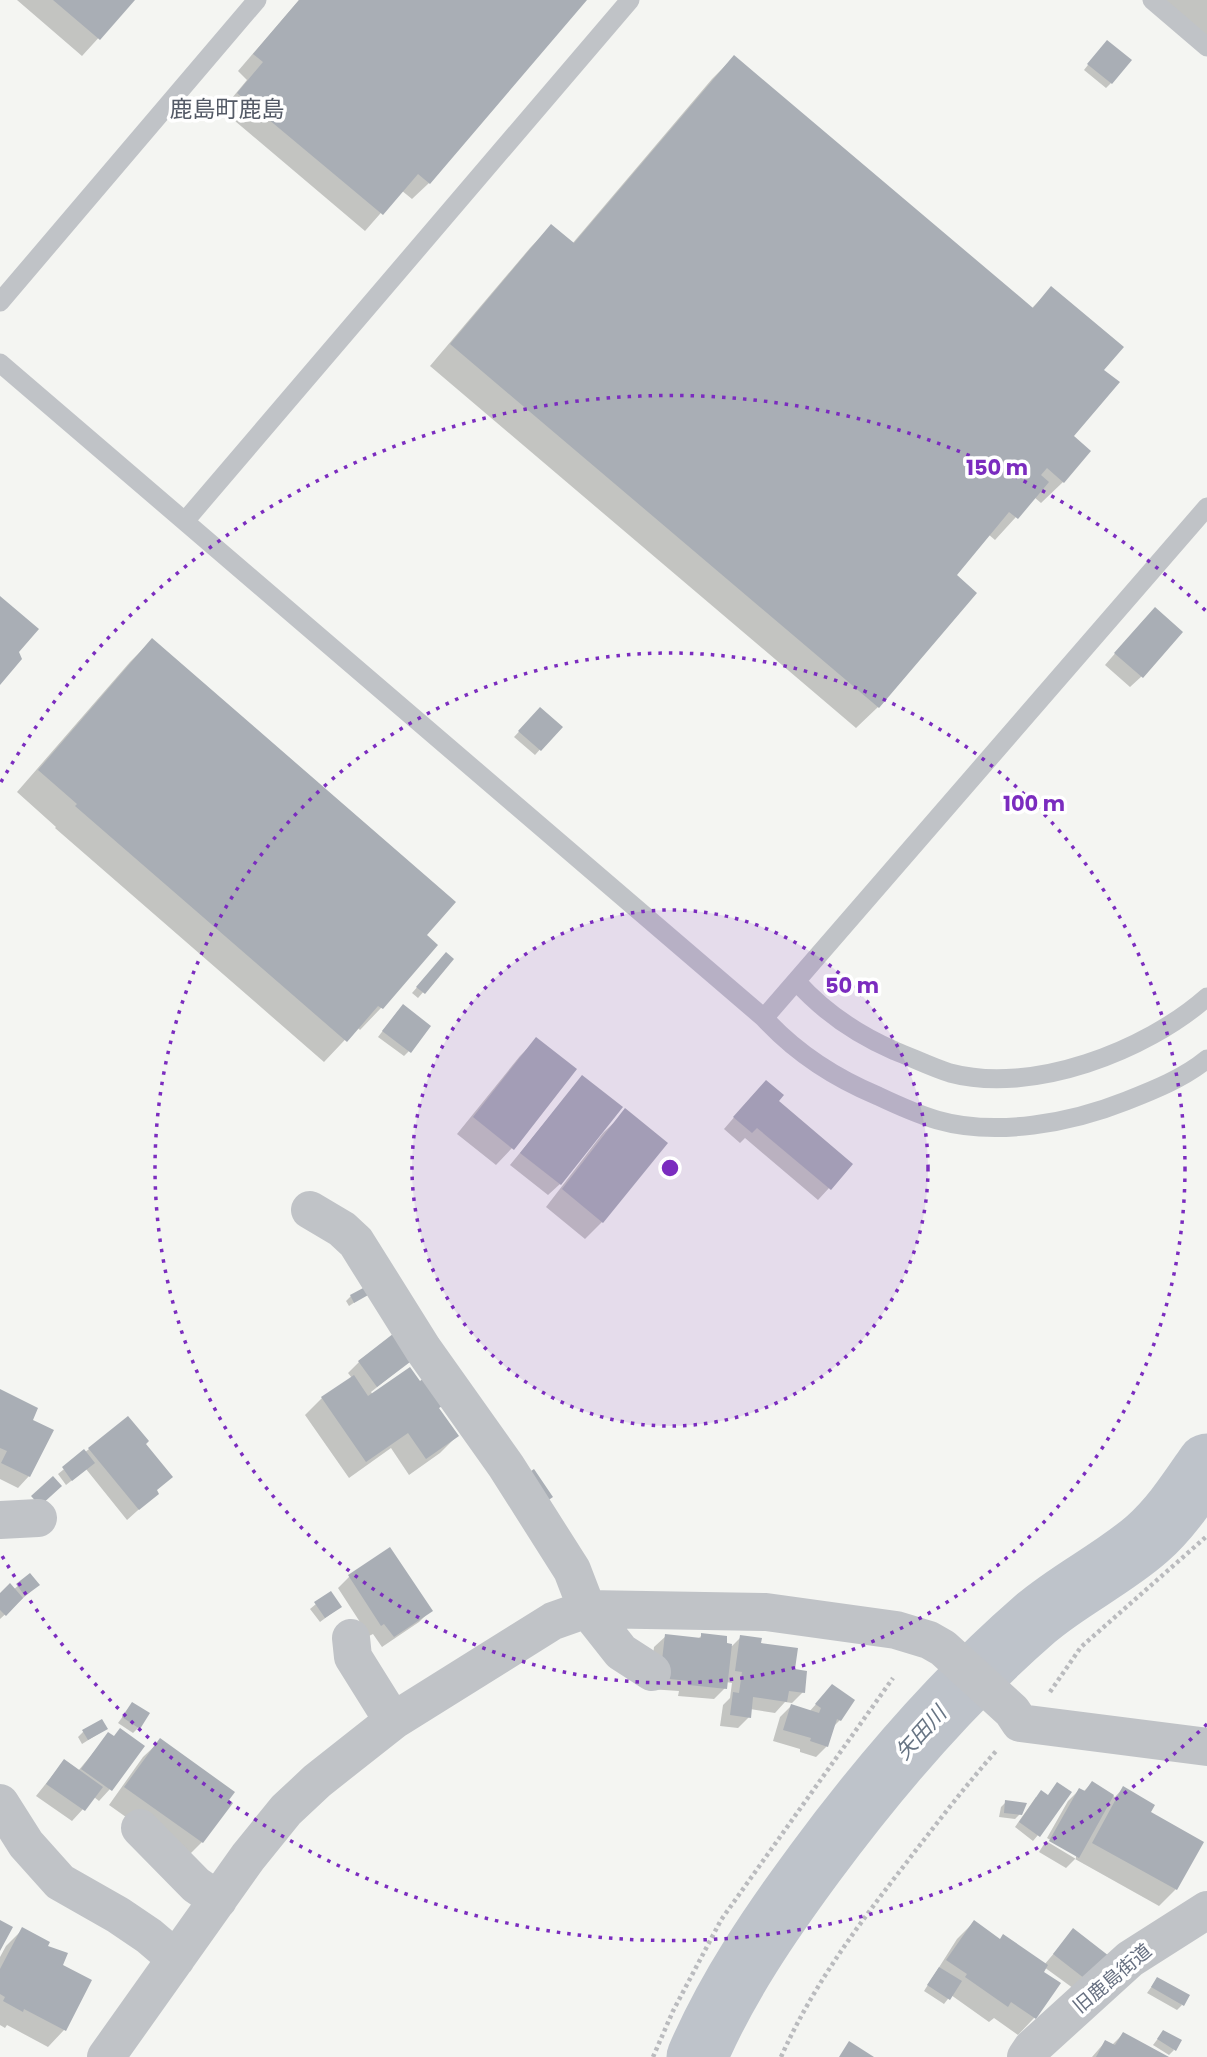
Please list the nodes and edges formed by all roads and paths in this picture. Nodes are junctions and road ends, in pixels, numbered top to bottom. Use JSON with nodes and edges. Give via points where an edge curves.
{"nodes":[{"id":1,"x":257,"y":0,"type":"edge"},
{"id":2,"x":629,"y":0,"type":"edge"},
{"id":3,"x":1152,"y":0,"type":"edge"},
{"id":4,"x":1207,"y":47,"type":"edge"},
{"id":5,"x":0,"y":302,"type":"edge"},
{"id":6,"x":0,"y":363,"type":"edge"},
{"id":7,"x":1207,"y":507,"type":"edge"},
{"id":8,"x":185,"y":521,"type":"junction"},
{"id":9,"x":796,"y":981,"type":"junction"},
{"id":10,"x":1207,"y":996,"type":"edge"},
{"id":11,"x":764,"y":1018,"type":"junction"},
{"id":12,"x":1207,"y":1059,"type":"edge"},
{"id":13,"x":310,"y":1210,"type":"dead end"},
{"id":14,"x":38,"y":1518,"type":"dead end"},
{"id":15,"x":0,"y":1520,"type":"edge"},
{"id":16,"x":1207,"y":1536,"type":"edge"},
{"id":17,"x":587,"y":1609,"type":"junction"},
{"id":18,"x":351,"y":1638,"type":"dead end"},
{"id":19,"x":652,"y":1672,"type":"dead end"},
{"id":20,"x":893,"y":1678,"type":"dead end"},
{"id":21,"x":393,"y":1721,"type":"junction"},
{"id":22,"x":1020,"y":1723,"type":"junction"},
{"id":23,"x":1207,"y":1747,"type":"edge"},
{"id":24,"x":0,"y":1803,"type":"edge"},
{"id":25,"x":140,"y":1828,"type":"dead end"},
{"id":26,"x":218,"y":1900,"type":"junction"},
{"id":27,"x":1207,"y":1910,"type":"edge"},
{"id":28,"x":176,"y":1959,"type":"junction"},
{"id":29,"x":106,"y":2057,"type":"edge"},
{"id":30,"x":653,"y":2057,"type":"edge"},
{"id":31,"x":781,"y":2057,"type":"edge"},
{"id":32,"x":1026,"y":2057,"type":"edge"}],
"edges":[{"from":1,"to":5,"type":"lane"},
{"from":2,"to":8,"type":"lane"},
{"from":3,"to":4,"type":"lane"},
{"from":6,"to":8,"type":"lane"},
{"from":7,"to":9,"type":"lane"},
{"from":8,"to":11,"type":"lane"},
{"from":9,"to":10,"type":"lane","via":[[813,1000],[871,1040],[951,1073],[983,1077],[1045,1074],[1084,1065],[1132,1047]]},
{"from":9,"to":11,"type":"lane"},
{"from":11,"to":12,"type":"lane","via":[[785,1040],[847,1083],[939,1121],[981,1126],[1054,1122],[1099,1112],[1153,1091]]},
{"from":13,"to":17,"type":"street","via":[[342,1229],[368,1258],[423,1349],[572,1570]]},
{"from":14,"to":15,"type":"street"},
{"from":16,"to":22,"type":"path","via":[[1081,1647],[1043,1701]]},
{"from":17,"to":19,"type":"street","via":[[621,1652]]},
{"from":17,"to":21,"type":"street","via":[[553,1620]]},
{"from":17,"to":22,"type":"street","via":[[766,1612],[905,1632],[943,1648]]},
{"from":18,"to":21,"type":"street","via":[[353,1657]]},
{"from":20,"to":30,"type":"path","via":[[721,1920]]},
{"from":21,"to":26,"type":"street","via":[[286,1810]]},
{"from":22,"to":23,"type":"street"},
{"from":22,"to":31,"type":"path","via":[[953,1801],[849,1937],[814,1991]]},
{"from":24,"to":28,"type":"street","via":[[26,1844],[60,1882],[118,1915]]},
{"from":25,"to":26,"type":"street","via":[[196,1885]]},
{"from":26,"to":28,"type":"street"},
{"from":27,"to":32,"type":"street","name":"旧鹿島街道","via":[[1130,1959]]},
{"from":28,"to":29,"type":"street"}]}
